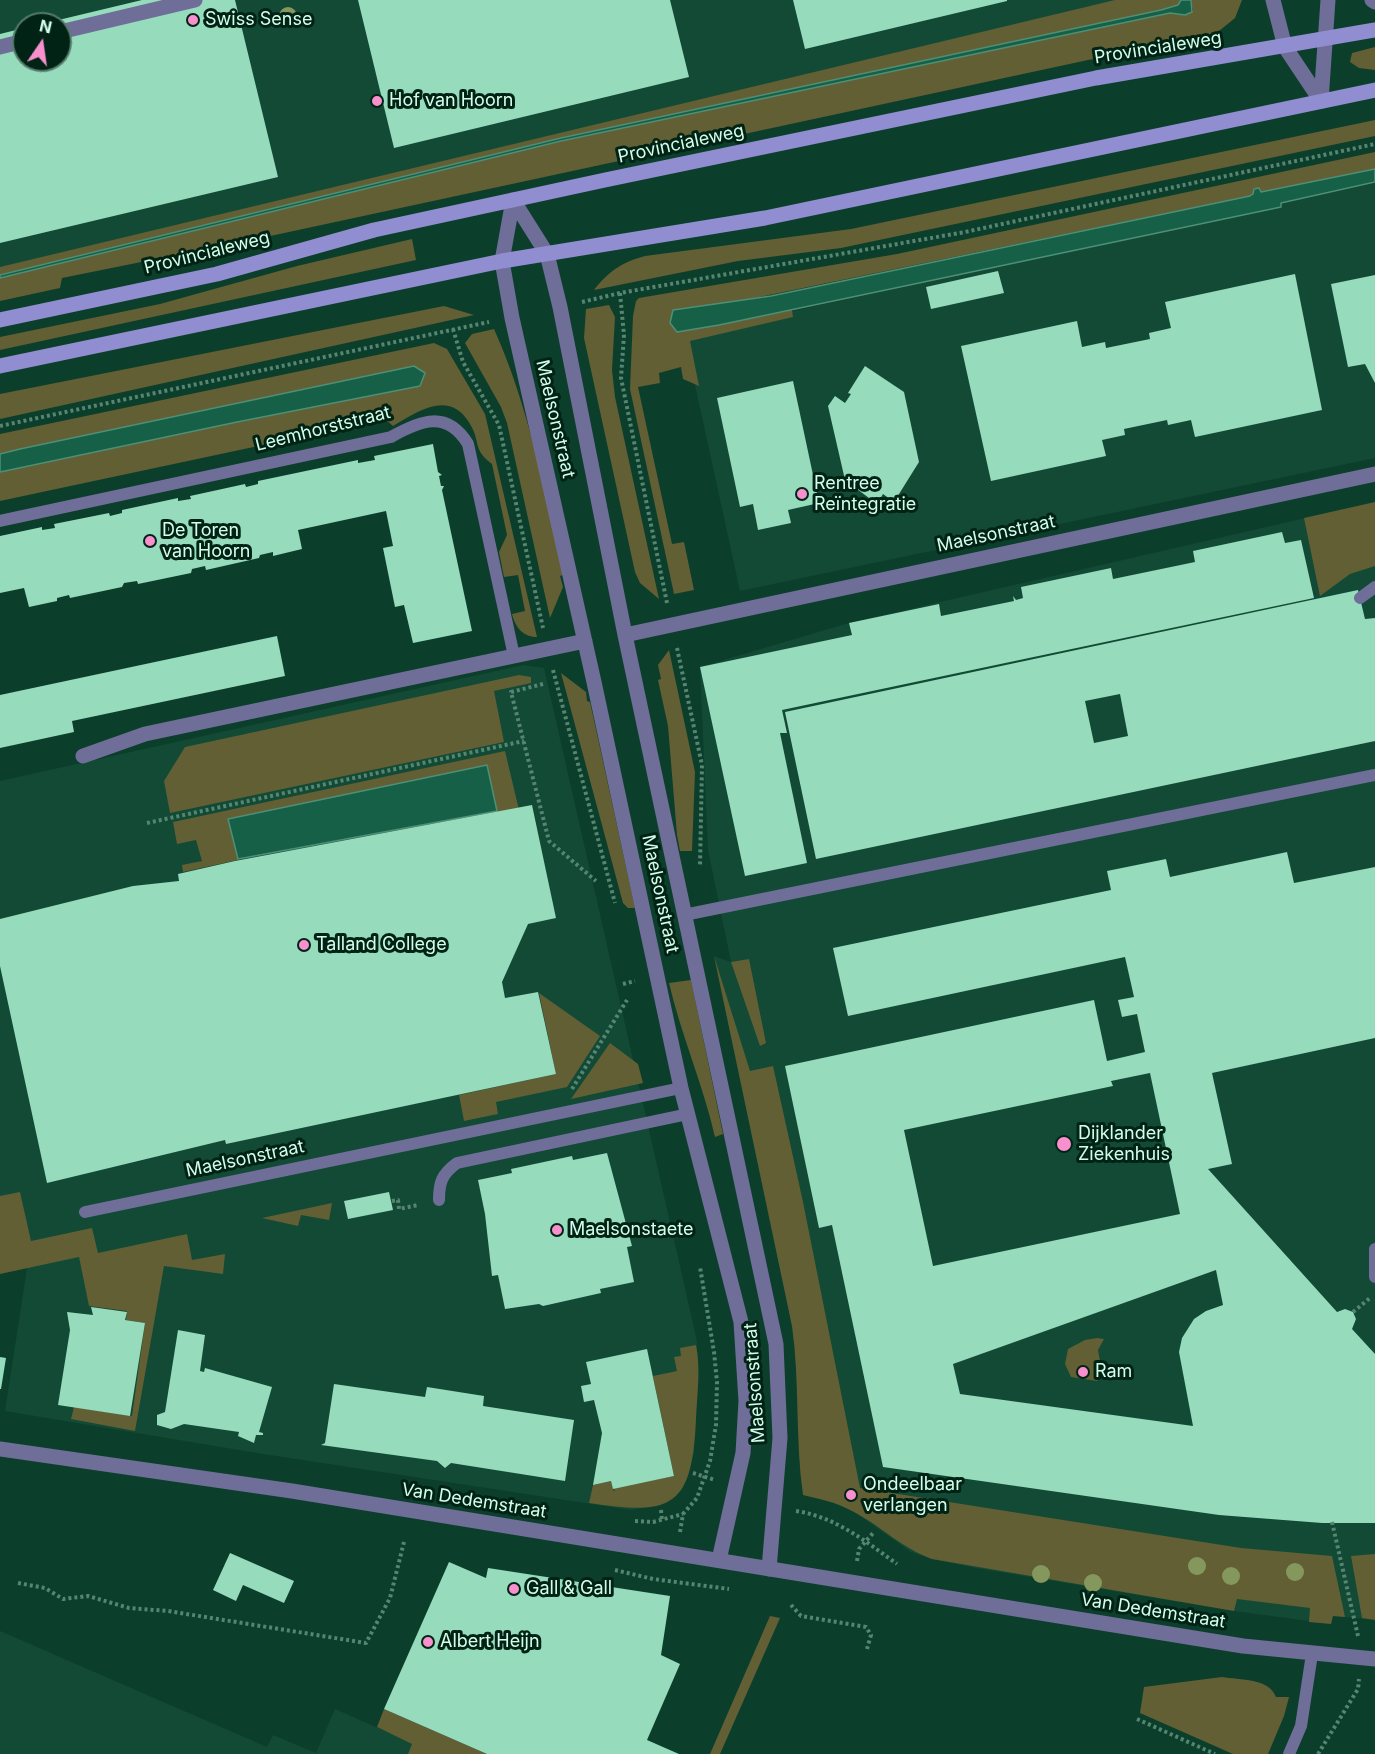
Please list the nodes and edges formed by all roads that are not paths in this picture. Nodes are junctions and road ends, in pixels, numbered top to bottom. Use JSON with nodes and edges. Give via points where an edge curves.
{"nodes":[{"id":1,"x":195,"y":0,"type":"edge"},
{"id":2,"x":1273,"y":0,"type":"edge"},
{"id":3,"x":1328,"y":0,"type":"edge"},
{"id":4,"x":72,"y":29,"type":"edge"},
{"id":5,"x":1375,"y":30,"type":"edge"},
{"id":6,"x":1328,"y":39,"type":"junction"},
{"id":7,"x":1285,"y":47,"type":"junction"},
{"id":8,"x":1375,"y":90,"type":"edge"},
{"id":9,"x":1322,"y":101,"type":"junction"},
{"id":10,"x":513,"y":200,"type":"junction"},
{"id":11,"x":547,"y":254,"type":"junction"},
{"id":12,"x":502,"y":261,"type":"junction"},
{"id":13,"x":0,"y":320,"type":"edge"},
{"id":14,"x":0,"y":366,"type":"edge"},
{"id":15,"x":1375,"y":474,"type":"edge"},
{"id":16,"x":0,"y":521,"type":"edge"},
{"id":17,"x":1375,"y":587,"type":"edge"},
{"id":18,"x":1360,"y":598,"type":"dead end"},
{"id":19,"x":625,"y":635,"type":"junction"},
{"id":20,"x":585,"y":641,"type":"junction"},
{"id":21,"x":514,"y":656,"type":"junction"},
{"id":22,"x":83,"y":756,"type":"dead end"},
{"id":23,"x":1375,"y":775,"type":"edge"},
{"id":24,"x":684,"y":915,"type":"junction"},
{"id":25,"x":681,"y":1088,"type":"junction"},
{"id":26,"x":688,"y":1114,"type":"junction"},
{"id":27,"x":439,"y":1200,"type":"road end"},
{"id":28,"x":85,"y":1212,"type":"dead end"},
{"id":29,"x":1375,"y":1249,"type":"edge"},
{"id":30,"x":1375,"y":1276,"type":"edge"},
{"id":31,"x":0,"y":1449,"type":"edge"},
{"id":32,"x":719,"y":1560,"type":"junction"},
{"id":33,"x":769,"y":1569,"type":"junction"},
{"id":34,"x":1312,"y":1654,"type":"junction"},
{"id":35,"x":1368,"y":1659,"type":"edge"},
{"id":36,"x":1289,"y":1754,"type":"edge"}],
"edges":[{"from":1,"to":4,"type":"street"},
{"from":2,"to":7,"type":"street"},
{"from":3,"to":6,"type":"street"},
{"from":5,"to":6,"type":"main road","name":"Provincialeweg"},
{"from":6,"to":7,"type":"main road","name":"Provincialeweg"},
{"from":6,"to":9,"type":"street"},
{"from":7,"to":9,"type":"street"},
{"from":7,"to":10,"type":"main road","name":"Provincialeweg","via":[[1096,78]]},
{"from":8,"to":9,"type":"main road"},
{"from":9,"to":11,"type":"main road","via":[[765,218]]},
{"from":10,"to":11,"type":"street","name":"Maelsonstraat"},
{"from":10,"to":12,"type":"street","name":"Maelsonstraat"},
{"from":10,"to":13,"type":"main road","name":"Provincialeweg","via":[[374,230],[217,274]]},
{"from":11,"to":12,"type":"main road"},
{"from":11,"to":19,"type":"street","name":"Maelsonstraat"},
{"from":12,"to":14,"type":"main road"},
{"from":12,"to":20,"type":"street","name":"Maelsonstraat"},
{"from":15,"to":19,"type":"street","name":"Maelsonstraat"},
{"from":16,"to":21,"type":"lane","name":"Leemhorststraat","via":[[392,437],[430,420],[446,423],[460,431],[468,444]]},
{"from":17,"to":18,"type":"lane"},
{"from":19,"to":24,"type":"street","name":"Maelsonstraat"},
{"from":20,"to":21,"type":"street"},
{"from":20,"to":25,"type":"street","name":"Maelsonstraat"},
{"from":21,"to":22,"type":"street","via":[[145,734]]},
{"from":23,"to":24,"type":"lane","name":"Maelsonstraat"},
{"from":24,"to":33,"type":"street","name":"Maelsonstraat","via":[[776,1344],[780,1438]]},
{"from":25,"to":26,"type":"street","name":"Maelsonstraat"},
{"from":25,"to":28,"type":"lane","name":"Maelsonstraat"},
{"from":26,"to":27,"type":"lane","via":[[457,1163],[442,1178]]},
{"from":26,"to":32,"type":"street","name":"Maelsonstraat","via":[[741,1322],[746,1401],[743,1453]]},
{"from":29,"to":30,"type":"lane"},
{"from":31,"to":32,"type":"street","name":"Van Dedemstraat","via":[[292,1491]]},
{"from":32,"to":33,"type":"street","name":"Van Dedemstraat"},
{"from":33,"to":34,"type":"street","name":"Van Dedemstraat"},
{"from":34,"to":35,"type":"street","name":"Van Dedemstraat"},
{"from":34,"to":36,"type":"lane","via":[[1301,1726]]}]}
